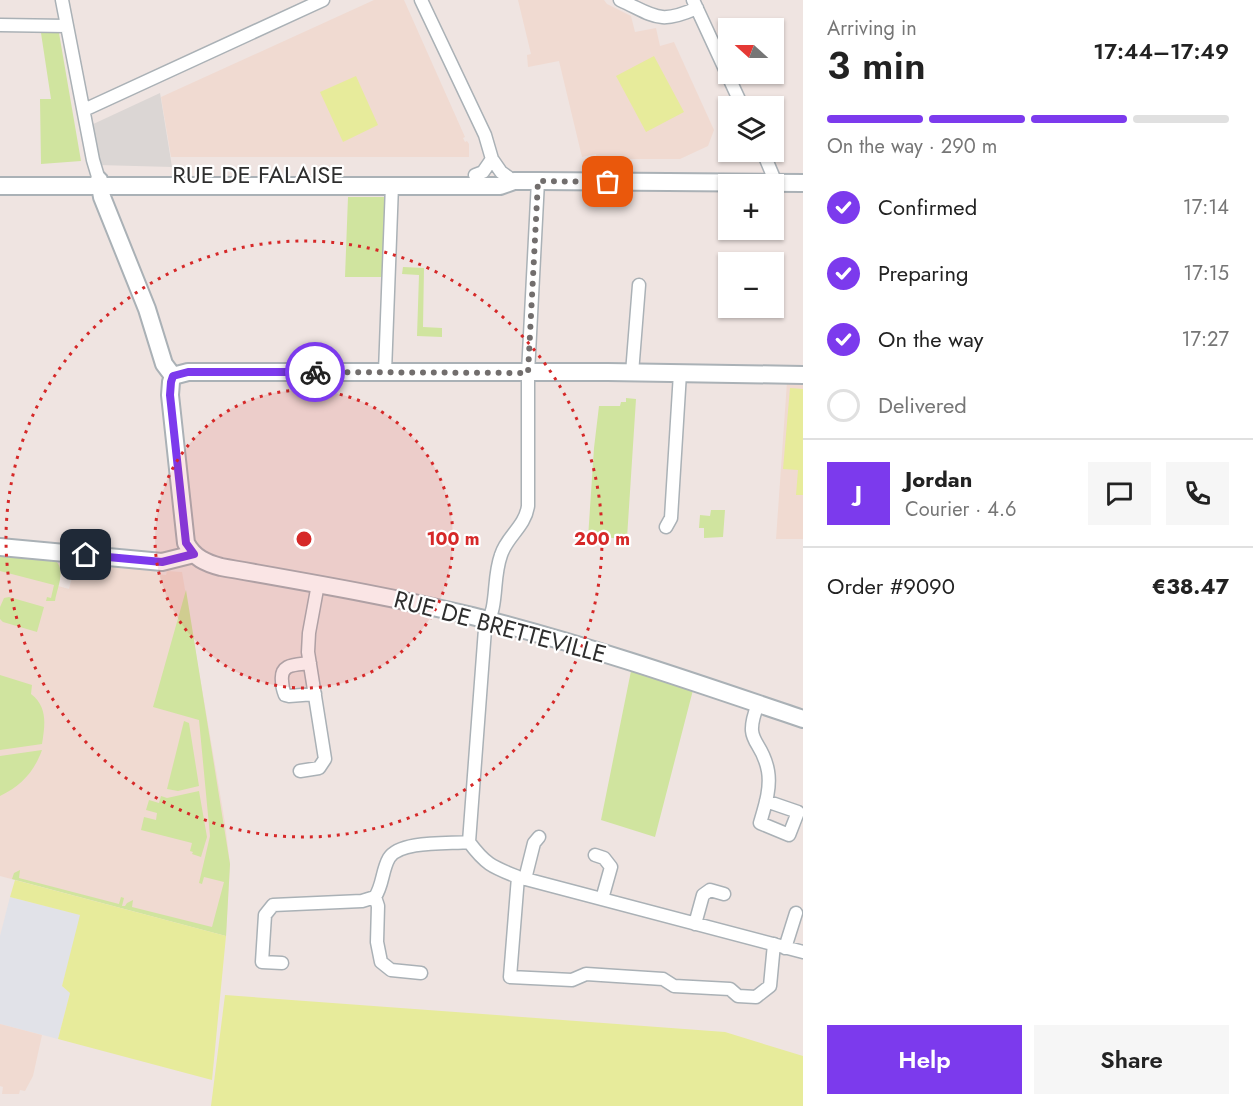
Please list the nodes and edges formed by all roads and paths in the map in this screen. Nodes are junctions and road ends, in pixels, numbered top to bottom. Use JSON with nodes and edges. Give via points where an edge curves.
{"nodes":[{"id":1,"x":62,"y":0,"type":"edge"},
{"id":2,"x":322,"y":0,"type":"edge"},
{"id":3,"x":422,"y":0,"type":"edge"},
{"id":4,"x":620,"y":0,"type":"edge"},
{"id":5,"x":695,"y":4,"type":"edge"},
{"id":6,"x":0,"y":25,"type":"edge"},
{"id":7,"x":67,"y":26,"type":"junction"},
{"id":8,"x":737,"y":96,"type":"edge"},
{"id":9,"x":84,"y":111,"type":"junction"},
{"id":10,"x":492,"y":159,"type":"junction"},
{"id":11,"x":0,"y":177,"type":"edge"},
{"id":12,"x":477,"y":179,"type":"junction"},
{"id":13,"x":511,"y":179,"type":"junction"},
{"id":14,"x":99,"y":180,"type":"junction"},
{"id":15,"x":538,"y":181,"type":"junction"},
{"id":16,"x":718,"y":183,"type":"edge"},
{"id":17,"x":784,"y":183,"type":"edge"},
{"id":18,"x":803,"y":183,"type":"edge"},
{"id":19,"x":392,"y":185,"type":"junction"},
{"id":20,"x":0,"y":186,"type":"edge"},
{"id":21,"x":639,"y":285,"type":"dead end"},
{"id":22,"x":385,"y":372,"type":"junction"},
{"id":23,"x":528,"y":373,"type":"junction"},
{"id":24,"x":632,"y":373,"type":"junction"},
{"id":25,"x":681,"y":373,"type":"junction"},
{"id":26,"x":803,"y":375,"type":"edge"},
{"id":27,"x":173,"y":376,"type":"junction"},
{"id":28,"x":666,"y":527,"type":"dead end"},
{"id":29,"x":0,"y":547,"type":"edge"},
{"id":30,"x":194,"y":554,"type":"junction"},
{"id":31,"x":318,"y":584,"type":"junction"},
{"id":32,"x":490,"y":621,"type":"junction"},
{"id":33,"x":310,"y":663,"type":"junction"},
{"id":34,"x":315,"y":694,"type":"junction"},
{"id":35,"x":758,"y":704,"type":"junction"},
{"id":36,"x":803,"y":719,"type":"edge"},
{"id":37,"x":300,"y":771,"type":"dead end"},
{"id":38,"x":766,"y":801,"type":"dead end"},
{"id":39,"x":538,"y":837,"type":"dead end"},
{"id":40,"x":469,"y":842,"type":"junction"},
{"id":41,"x":595,"y":855,"type":"dead end"},
{"id":42,"x":522,"y":878,"type":"junction"},
{"id":43,"x":724,"y":894,"type":"dead end"},
{"id":44,"x":375,"y":897,"type":"junction"},
{"id":45,"x":602,"y":899,"type":"junction"},
{"id":46,"x":796,"y":913,"type":"dead end"},
{"id":47,"x":695,"y":924,"type":"junction"},
{"id":48,"x":780,"y":946,"type":"junction"},
{"id":49,"x":803,"y":952,"type":"edge"},
{"id":50,"x":282,"y":963,"type":"dead end"},
{"id":51,"x":421,"y":973,"type":"dead end"}],
"edges":[{"from":1,"to":7,"type":"street"},
{"from":2,"to":9,"type":"street"},
{"from":3,"to":10,"type":"street","via":[[485,135]]},
{"from":4,"to":5,"type":"street","via":[[667,19]]},
{"from":5,"to":8,"type":"street"},
{"from":6,"to":7,"type":"street"},
{"from":7,"to":9,"type":"street"},
{"from":9,"to":14,"type":"street"},
{"from":10,"to":12,"type":"street"},
{"from":10,"to":13,"type":"street"},
{"from":11,"to":14,"type":"main road","name":"RUE DE FALAISE"},
{"from":12,"to":13,"type":"main road","name":"RUE DE FALAISE","via":[[500,186],[510,184]]},
{"from":12,"to":14,"type":"main road","name":"RUE DE FALAISE"},
{"from":12,"to":19,"type":"main road"},
{"from":13,"to":15,"type":"main road","name":"RUE DE FALAISE"},
{"from":14,"to":19,"type":"main road"},
{"from":14,"to":20,"type":"main road"},
{"from":14,"to":27,"type":"main road","via":[[164,364]]},
{"from":15,"to":16,"type":"main road","name":"RUE DE FALAISE"},
{"from":15,"to":23,"type":"street"},
{"from":17,"to":18,"type":"main road","name":"RUE DE FALAISE"},
{"from":19,"to":22,"type":"street"},
{"from":21,"to":24,"type":"street"},
{"from":22,"to":23,"type":"main road"},
{"from":22,"to":27,"type":"main road","via":[[188,372]]},
{"from":23,"to":24,"type":"main road"},
{"from":23,"to":32,"type":"street","via":[[527,513],[500,556]]},
{"from":24,"to":25,"type":"main road"},
{"from":25,"to":26,"type":"main road"},
{"from":25,"to":28,"type":"street","via":[[671,518]]},
{"from":27,"to":30,"type":"main road","via":[[170,395],[186,543]]},
{"from":29,"to":30,"type":"main road","via":[[162,562]]},
{"from":30,"to":31,"type":"main road","name":"RUE DE BRETTEVILLE","via":[[221,567]]},
{"from":31,"to":32,"type":"main road","name":"RUE DE BRETTEVILLE"},
{"from":31,"to":33,"type":"street","via":[[309,633]]},
{"from":32,"to":35,"type":"main road","name":"RUE DE BRETTEVILLE","via":[[637,663]]},
{"from":32,"to":40,"type":"street","via":[[485,629]]},
{"from":33,"to":34,"type":"street"},
{"from":33,"to":34,"type":"street","via":[[283,669],[283,691],[289,696]]},
{"from":34,"to":37,"type":"street","via":[[325,759],[319,768]]},
{"from":35,"to":36,"type":"main road","name":"RUE DE BRETTEVILLE"},
{"from":35,"to":38,"type":"street","via":[[751,731],[767,767]]},
{"from":39,"to":42,"type":"street"},
{"from":40,"to":42,"type":"street","via":[[484,861]]},
{"from":40,"to":44,"type":"street","via":[[396,850]]},
{"from":41,"to":45,"type":"street","via":[[611,867]]},
{"from":42,"to":45,"type":"street"},
{"from":42,"to":48,"type":"street","via":[[510,977],[572,980],[586,974],[663,979],[674,986],[730,989],[738,996],[756,997],[770,986]]},
{"from":43,"to":47,"type":"street","via":[[710,890],[703,895]]},
{"from":44,"to":50,"type":"street","via":[[273,905],[265,915],[262,962]]},
{"from":44,"to":51,"type":"street","via":[[381,962],[391,970]]},
{"from":45,"to":47,"type":"street"},
{"from":46,"to":48,"type":"street"},
{"from":47,"to":48,"type":"street"},
{"from":48,"to":49,"type":"street"}]}
